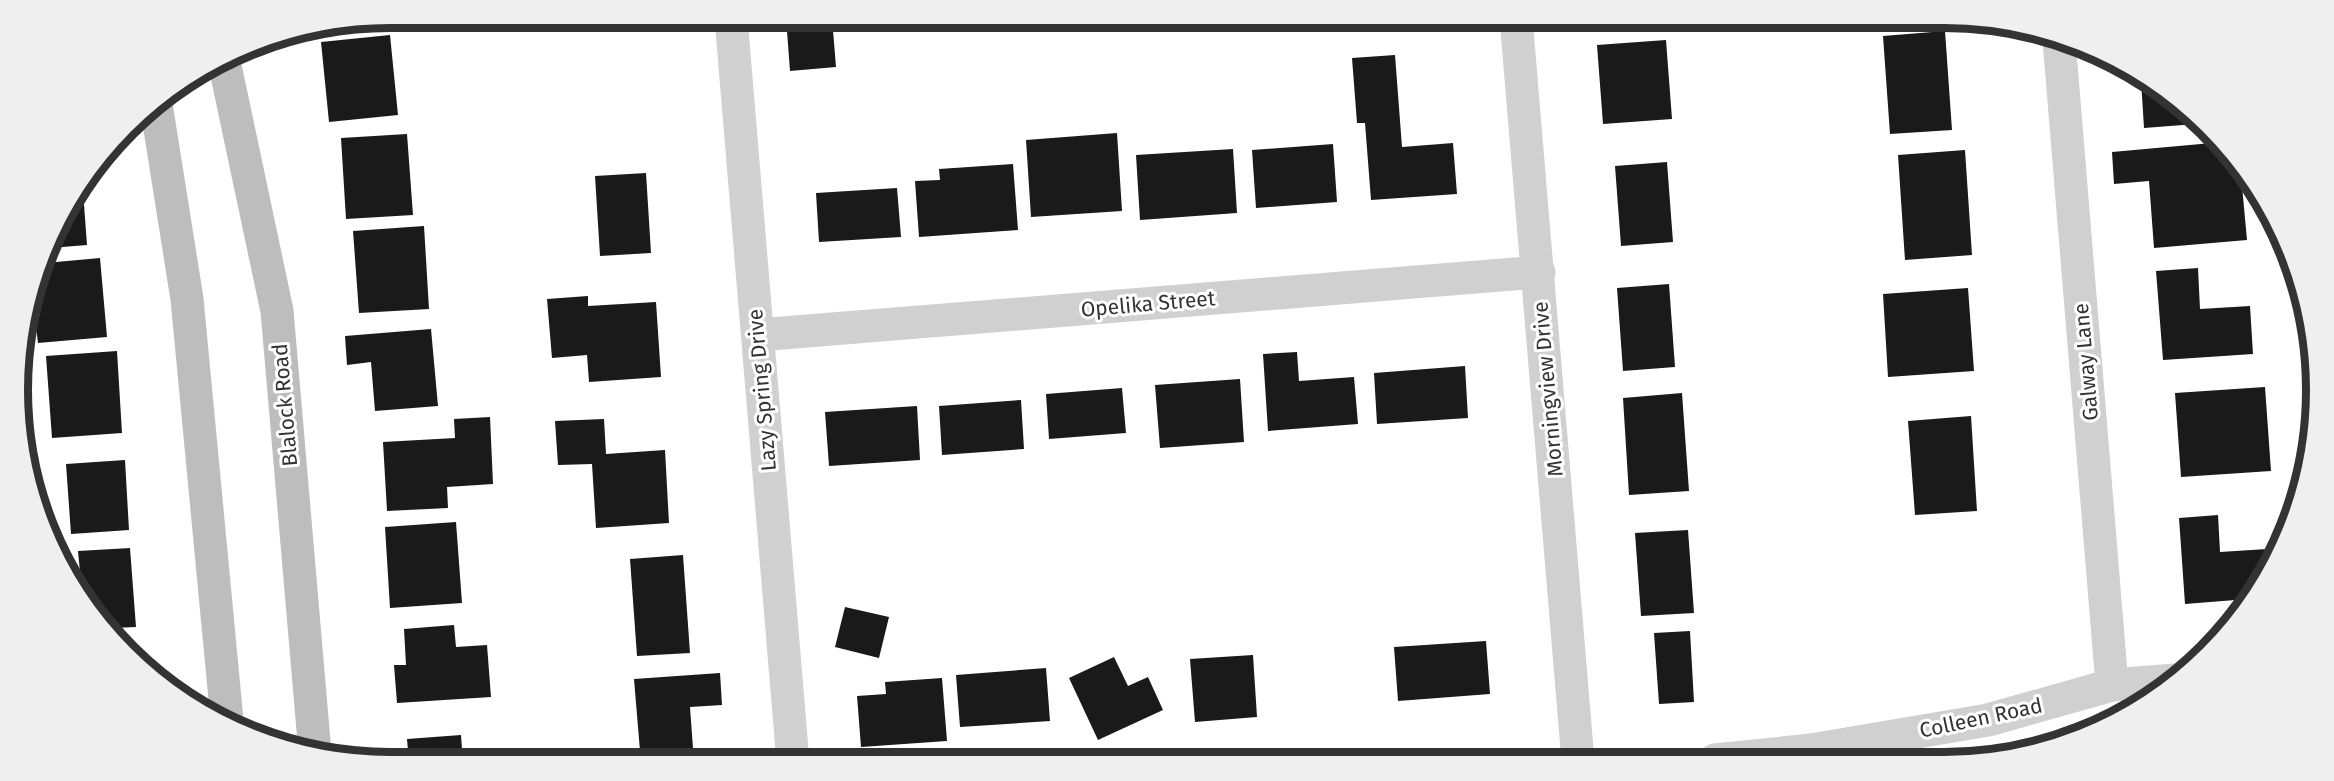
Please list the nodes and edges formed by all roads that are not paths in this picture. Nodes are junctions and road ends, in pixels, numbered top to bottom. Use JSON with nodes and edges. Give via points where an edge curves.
{"nodes":[{"id":1,"x":732,"y":28,"type":"edge"},
{"id":2,"x":1517,"y":28,"type":"edge"},
{"id":3,"x":2060,"y":48,"type":"edge"},
{"id":4,"x":225,"y":68,"type":"edge"},
{"id":5,"x":157,"y":113,"type":"edge"},
{"id":6,"x":1539,"y":272,"type":"junction"},
{"id":7,"x":758,"y":335,"type":"junction"},
{"id":8,"x":2159,"y":681,"type":"edge"},
{"id":9,"x":2112,"y":685,"type":"junction"},
{"id":10,"x":226,"y":713,"type":"edge"},
{"id":11,"x":314,"y":745,"type":"edge"},
{"id":12,"x":792,"y":752,"type":"edge"},
{"id":13,"x":1577,"y":752,"type":"edge"},
{"id":14,"x":1792,"y":752,"type":"edge"}],
"edges":[{"from":1,"to":7,"type":"street","name":"Lazy Spring Drive"},
{"from":2,"to":6,"type":"street","name":"Morningview Drive"},
{"from":3,"to":9,"type":"street","name":"Galway Lane"},
{"from":4,"to":11,"type":"main road","name":"Blalock Road","via":[[277,311]]},
{"from":5,"to":10,"type":"main road","via":[[187,299]]},
{"from":6,"to":7,"type":"street","name":"Opelika Street"},
{"from":6,"to":13,"type":"street","name":"Morningview Drive"},
{"from":7,"to":12,"type":"street","name":"Lazy Spring Drive"},
{"from":8,"to":9,"type":"street","name":"Colleen Road"},
{"from":9,"to":14,"type":"street","name":"Colleen Road","via":[[1988,720]]}]}
